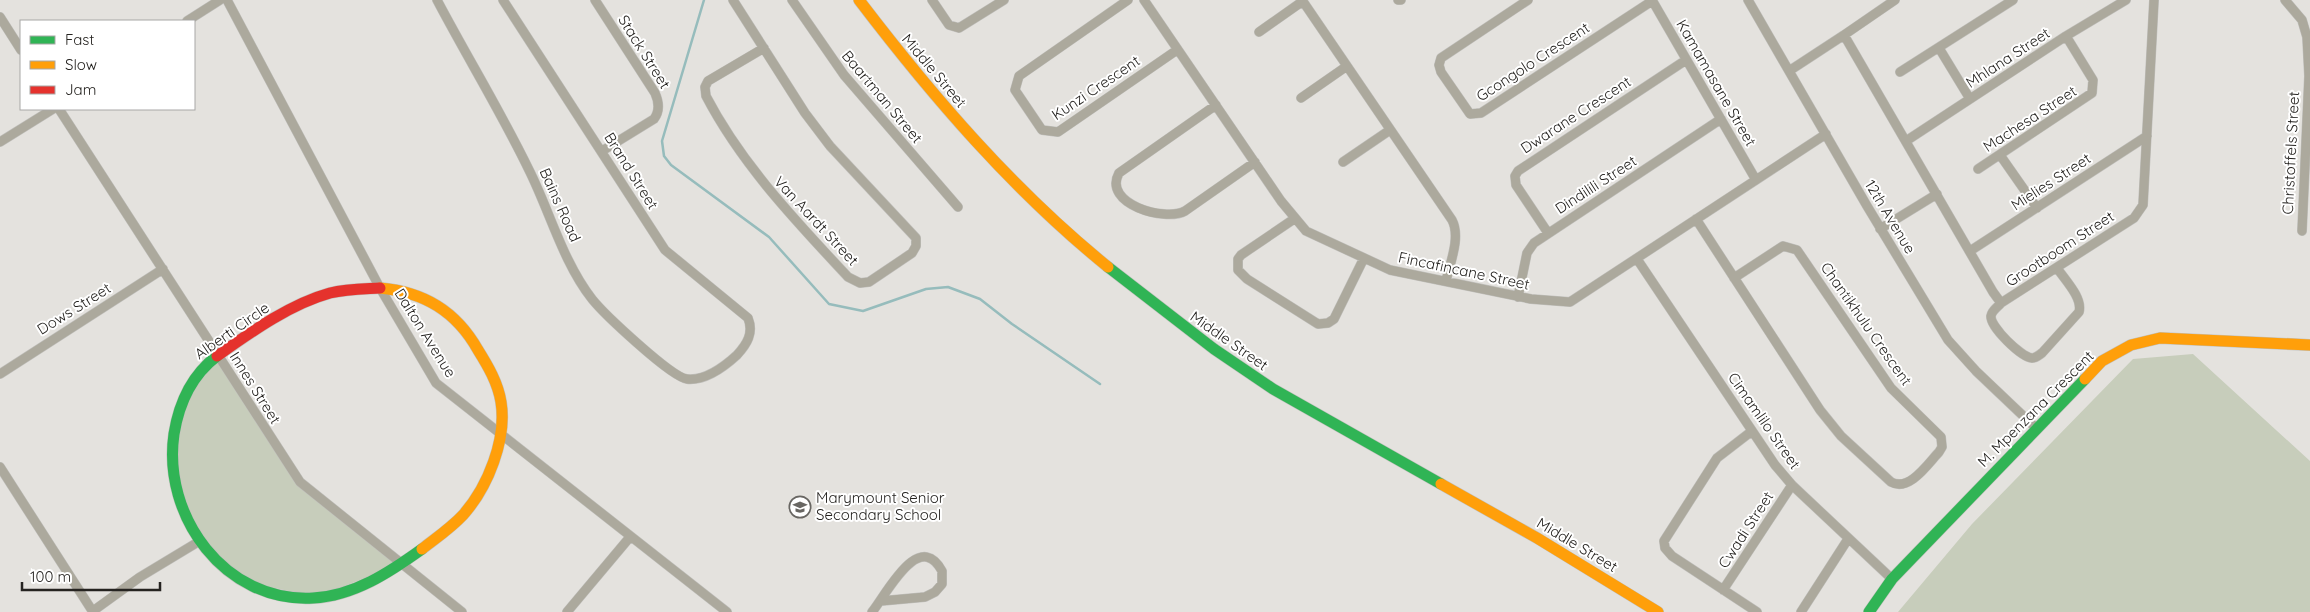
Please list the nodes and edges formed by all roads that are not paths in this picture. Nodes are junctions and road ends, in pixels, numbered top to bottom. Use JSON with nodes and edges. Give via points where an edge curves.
{"nodes":[{"id":1,"x":220,"y":0,"type":"edge"},
{"id":2,"x":227,"y":0,"type":"edge"},
{"id":3,"x":437,"y":0,"type":"edge"},
{"id":4,"x":503,"y":0,"type":"edge"},
{"id":5,"x":595,"y":0,"type":"edge"},
{"id":6,"x":733,"y":0,"type":"edge"},
{"id":7,"x":792,"y":0,"type":"edge"},
{"id":8,"x":859,"y":0,"type":"edge"},
{"id":9,"x":932,"y":0,"type":"edge"},
{"id":10,"x":1004,"y":0,"type":"edge"},
{"id":11,"x":1128,"y":0,"type":"edge"},
{"id":12,"x":1144,"y":0,"type":"edge"},
{"id":13,"x":1528,"y":0,"type":"edge"},
{"id":14,"x":1652,"y":0,"type":"edge"},
{"id":15,"x":1748,"y":0,"type":"edge"},
{"id":16,"x":1894,"y":0,"type":"edge"},
{"id":17,"x":2013,"y":0,"type":"edge"},
{"id":18,"x":2126,"y":0,"type":"edge"},
{"id":19,"x":2154,"y":0,"type":"edge"},
{"id":20,"x":2285,"y":0,"type":"edge"},
{"id":21,"x":1303,"y":1,"type":"edge"},
{"id":22,"x":0,"y":17,"type":"edge"},
{"id":23,"x":189,"y":20,"type":"edge"},
{"id":24,"x":1258,"y":32,"type":"dead end"},
{"id":25,"x":1844,"y":35,"type":"junction"},
{"id":26,"x":2066,"y":36,"type":"junction"},
{"id":27,"x":20,"y":48,"type":"edge"},
{"id":28,"x":764,"y":48,"type":"junction"},
{"id":29,"x":1939,"y":48,"type":"junction"},
{"id":30,"x":1177,"y":50,"type":"junction"},
{"id":31,"x":1686,"y":60,"type":"junction"},
{"id":32,"x":1347,"y":66,"type":"junction"},
{"id":33,"x":1789,"y":71,"type":"junction"},
{"id":34,"x":1900,"y":72,"type":"dead end"},
{"id":35,"x":2309,"y":76,"type":"edge"},
{"id":36,"x":1301,"y":98,"type":"dead end"},
{"id":37,"x":1970,"y":99,"type":"junction"},
{"id":38,"x":1216,"y":105,"type":"junction"},
{"id":39,"x":51,"y":110,"type":"edge"},
{"id":40,"x":60,"y":110,"type":"edge"},
{"id":41,"x":1721,"y":119,"type":"junction"},
{"id":42,"x":1390,"y":130,"type":"junction"},
{"id":43,"x":1826,"y":134,"type":"junction"},
{"id":44,"x":2147,"y":136,"type":"junction"},
{"id":45,"x":1906,"y":141,"type":"junction"},
{"id":46,"x":0,"y":142,"type":"edge"},
{"id":47,"x":602,"y":152,"type":"junction"},
{"id":48,"x":2000,"y":155,"type":"junction"},
{"id":49,"x":1255,"y":162,"type":"junction"},
{"id":50,"x":1344,"y":162,"type":"dead end"},
{"id":51,"x":1978,"y":169,"type":"dead end"},
{"id":52,"x":1756,"y":180,"type":"junction"},
{"id":53,"x":1937,"y":194,"type":"junction"},
{"id":54,"x":958,"y":207,"type":"dead end"},
{"id":55,"x":2037,"y":208,"type":"junction"},
{"id":56,"x":1294,"y":219,"type":"junction"},
{"id":57,"x":1696,"y":219,"type":"junction"},
{"id":58,"x":1880,"y":229,"type":"junction"},
{"id":59,"x":2302,"y":231,"type":"dead end"},
{"id":60,"x":1548,"y":233,"type":"junction"},
{"id":61,"x":1970,"y":252,"type":"junction"},
{"id":62,"x":1364,"y":258,"type":"junction"},
{"id":63,"x":1637,"y":259,"type":"junction"},
{"id":64,"x":2057,"y":268,"type":"junction"},
{"id":65,"x":163,"y":270,"type":"junction"},
{"id":66,"x":1734,"y":278,"type":"junction"},
{"id":67,"x":1446,"y":281,"type":"junction"},
{"id":68,"x":380,"y":288,"type":"junction"},
{"id":69,"x":1518,"y":297,"type":"junction"},
{"id":70,"x":2001,"y":303,"type":"junction"},
{"id":71,"x":749,"y":338,"type":"joint"},
{"id":72,"x":2310,"y":345,"type":"edge"},
{"id":73,"x":218,"y":355,"type":"junction"},
{"id":74,"x":0,"y":374,"type":"edge"},
{"id":75,"x":2036,"y":428,"type":"junction"},
{"id":76,"x":500,"y":431,"type":"junction"},
{"id":77,"x":1752,"y":431,"type":"junction"},
{"id":78,"x":0,"y":468,"type":"edge"},
{"id":79,"x":1792,"y":485,"type":"junction"},
{"id":80,"x":630,"y":537,"type":"junction"},
{"id":81,"x":1848,"y":539,"type":"junction"},
{"id":82,"x":198,"y":542,"type":"junction"},
{"id":83,"x":402,"y":564,"type":"junction"},
{"id":84,"x":1892,"y":580,"type":"junction"},
{"id":85,"x":1723,"y":590,"type":"junction"},
{"id":86,"x":881,"y":601,"type":"junction"},
{"id":87,"x":93,"y":612,"type":"edge"},
{"id":88,"x":462,"y":612,"type":"edge"},
{"id":89,"x":567,"y":612,"type":"edge"},
{"id":90,"x":727,"y":612,"type":"edge"},
{"id":91,"x":872,"y":612,"type":"edge"},
{"id":92,"x":1658,"y":612,"type":"edge"},
{"id":93,"x":1757,"y":612,"type":"edge"},
{"id":94,"x":1801,"y":612,"type":"edge"},
{"id":95,"x":1869,"y":612,"type":"edge"}],
"edges":[{"from":1,"to":23,"type":"street"},
{"from":2,"to":68,"type":"street","name":"Dalton Avenue"},
{"from":3,"to":71,"type":"street","name":"Bains Road","via":[[529,169],[574,270],[587,292],[610,318],[686,379],[700,378],[724,366],[740,352]]},
{"from":4,"to":47,"type":"street","name":"Brand Street"},
{"from":5,"to":47,"type":"street","name":"Stack Street","via":[[658,102],[654,119]]},
{"from":6,"to":28,"type":"street","name":"Van Aardt Street"},
{"from":7,"to":54,"type":"street","name":"Baartman Street","via":[[844,75]]},
{"from":8,"to":92,"type":"main road","name":"Middle Street","via":[[939,102],[1014,182],[1095,257],[1158,309],[1282,394],[1537,538]]},
{"from":9,"to":10,"type":"street","via":[[949,25],[959,28]]},
{"from":11,"to":30,"type":"street","name":"Kunzi Crescent","via":[[1019,76],[1015,90],[1042,130],[1058,132]]},
{"from":12,"to":30,"type":"street","name":"Fincafincane Street"},
{"from":13,"to":14,"type":"street","name":"Gcongolo Crescent","via":[[1441,58],[1441,72],[1469,113],[1481,113]]},
{"from":14,"to":31,"type":"street","name":"Kamamasane Street"},
{"from":15,"to":33,"type":"street","name":"12th Avenue"},
{"from":16,"to":25,"type":"street"},
{"from":17,"to":29,"type":"street"},
{"from":18,"to":26,"type":"street","name":"Mhlana Street"},
{"from":19,"to":44,"type":"street","name":"Grootboom Street"},
{"from":20,"to":35,"type":"street","name":"Christoffels Street","via":[[2305,27]]},
{"from":21,"to":24,"type":"street"},
{"from":21,"to":32,"type":"street"},
{"from":22,"to":27,"type":"street"},
{"from":25,"to":33,"type":"street"},
{"from":25,"to":45,"type":"street","name":"Grootboom Street"},
{"from":26,"to":37,"type":"street","name":"Mhlana Street"},
{"from":26,"to":48,"type":"street","name":"Machesa Street","via":[[2093,80],[2092,93]]},
{"from":28,"to":28,"type":"street","name":"Van Aardt Street","via":[[830,146],[916,238],[912,253],[869,282],[860,283],[848,277],[762,183],[706,96],[708,82]]},
{"from":29,"to":34,"type":"street"},
{"from":29,"to":37,"type":"street"},
{"from":30,"to":38,"type":"street","name":"Fincafincane Street"},
{"from":31,"to":41,"type":"street","name":"Kamamasane Street"},
{"from":31,"to":60,"type":"street","name":"Dwarane Crescent","via":[[1518,171],[1516,185]]},
{"from":32,"to":36,"type":"street"},
{"from":32,"to":42,"type":"street"},
{"from":33,"to":43,"type":"street","name":"12th Avenue"},
{"from":35,"to":59,"type":"street","name":"Christoffels Street"},
{"from":37,"to":45,"type":"street","name":"Mhlana Street"},
{"from":38,"to":49,"type":"street","name":"Fincafincane Street"},
{"from":38,"to":49,"type":"street","via":[[1119,173],[1118,190],[1136,208],[1174,216]]},
{"from":39,"to":46,"type":"street"},
{"from":40,"to":65,"type":"street","name":"Innes Street"},
{"from":41,"to":52,"type":"street","name":"Kamamasane Street"},
{"from":41,"to":60,"type":"street","name":"Dindilili Street"},
{"from":42,"to":50,"type":"street"},
{"from":42,"to":67,"type":"street","via":[[1454,224],[1455,240]]},
{"from":43,"to":52,"type":"street","name":"Fincafincane Street"},
{"from":43,"to":58,"type":"street","name":"12th Avenue"},
{"from":44,"to":55,"type":"street","name":"Mielies Street"},
{"from":44,"to":64,"type":"street","name":"Grootboom Street","via":[[2145,196],[2139,213]]},
{"from":45,"to":53,"type":"street","name":"Grootboom Street"},
{"from":47,"to":71,"type":"street","name":"Brand Street","via":[[665,250],[748,318]]},
{"from":48,"to":51,"type":"street","name":"Machesa Street"},
{"from":48,"to":55,"type":"street"},
{"from":49,"to":56,"type":"street","name":"Fincafincane Street"},
{"from":52,"to":57,"type":"street","name":"Fincafincane Street"},
{"from":53,"to":58,"type":"street"},
{"from":53,"to":61,"type":"street","name":"Grootboom Street"},
{"from":55,"to":61,"type":"street","name":"Mielies Street"},
{"from":56,"to":62,"type":"street","name":"Fincafincane Street","via":[[1311,234]]},
{"from":56,"to":62,"type":"street","via":[[1244,253],[1238,260],[1238,270],[1318,324],[1328,324],[1334,319]]},
{"from":57,"to":63,"type":"street","name":"Fincafincane Street"},
{"from":57,"to":66,"type":"street","name":"Chantikhulu Crescent"},
{"from":58,"to":75,"type":"street","name":"12th Avenue","via":[[1948,340]]},
{"from":60,"to":69,"type":"street","name":"Dindilili Street","via":[[1528,251]]},
{"from":61,"to":70,"type":"street","name":"Grootboom Street"},
{"from":62,"to":67,"type":"street","name":"Fincafincane Street","via":[[1390,270]]},
{"from":63,"to":69,"type":"street","name":"Fincafincane Street","via":[[1570,302]]},
{"from":63,"to":77,"type":"street","name":"Cimamlilo Street"},
{"from":64,"to":70,"type":"street","name":"Grootboom Street"},
{"from":64,"to":70,"type":"street","via":[[2078,299],[2080,309],[2037,357],[2025,356],[1993,325],[1991,316]]},
{"from":65,"to":73,"type":"street","name":"Innes Street"},
{"from":65,"to":74,"type":"street","name":"Dows Street"},
{"from":66,"to":66,"type":"street","name":"Chantikhulu Crescent","via":[[1830,424],[1891,482],[1900,486],[1908,483],[1939,452],[1941,437],[1891,388],[1797,250],[1783,246]]},
{"from":67,"to":69,"type":"street","name":"Fincafincane Street"},
{"from":68,"to":73,"type":"main road","name":"Alberti Circle","via":[[331,293],[302,303]]},
{"from":68,"to":76,"type":"street","name":"Dalton Avenue","via":[[439,386]]},
{"from":68,"to":76,"type":"main road","name":"Alberti Circle","via":[[395,288],[426,297],[443,306],[459,322],[482,356],[500,397]]},
{"from":72,"to":75,"type":"main road","name":"M. Mpenzana Crescent","via":[[2160,338],[2131,345],[2102,361]]},
{"from":73,"to":82,"type":"main road","name":"Alberti Circle","via":[[199,372],[183,399],[170,449],[179,505]]},
{"from":73,"to":83,"type":"street","name":"Innes Street","via":[[300,482]]},
{"from":75,"to":84,"type":"main road","name":"M. Mpenzana Crescent"},
{"from":76,"to":80,"type":"street","name":"Dalton Avenue"},
{"from":76,"to":83,"type":"main road","name":"Alberti Circle","via":[[486,475],[467,510]]},
{"from":77,"to":79,"type":"street","name":"Cimamlilo Street"},
{"from":77,"to":85,"type":"street","via":[[1716,458],[1664,540],[1665,548],[1672,556]]},
{"from":78,"to":87,"type":"street"},
{"from":79,"to":81,"type":"street","name":"Cimamlilo Street"},
{"from":79,"to":85,"type":"street","name":"Cwadi Street"},
{"from":80,"to":89,"type":"street"},
{"from":80,"to":90,"type":"street","name":"Dalton Avenue"},
{"from":81,"to":84,"type":"street","name":"Cimamlilo Street"},
{"from":81,"to":94,"type":"street"},
{"from":82,"to":83,"type":"main road","name":"Alberti Circle","via":[[210,556],[242,581],[273,594],[295,598],[318,598],[348,591],[370,583]]},
{"from":82,"to":87,"type":"street","via":[[140,577]]},
{"from":83,"to":88,"type":"street","name":"Innes Street"},
{"from":84,"to":95,"type":"main road","name":"M. Mpenzana Crescent"},
{"from":85,"to":93,"type":"street"},
{"from":86,"to":86,"type":"street","via":[[931,595],[942,584],[942,571],[931,559],[921,557],[910,561]]},
{"from":86,"to":91,"type":"street"}]}
